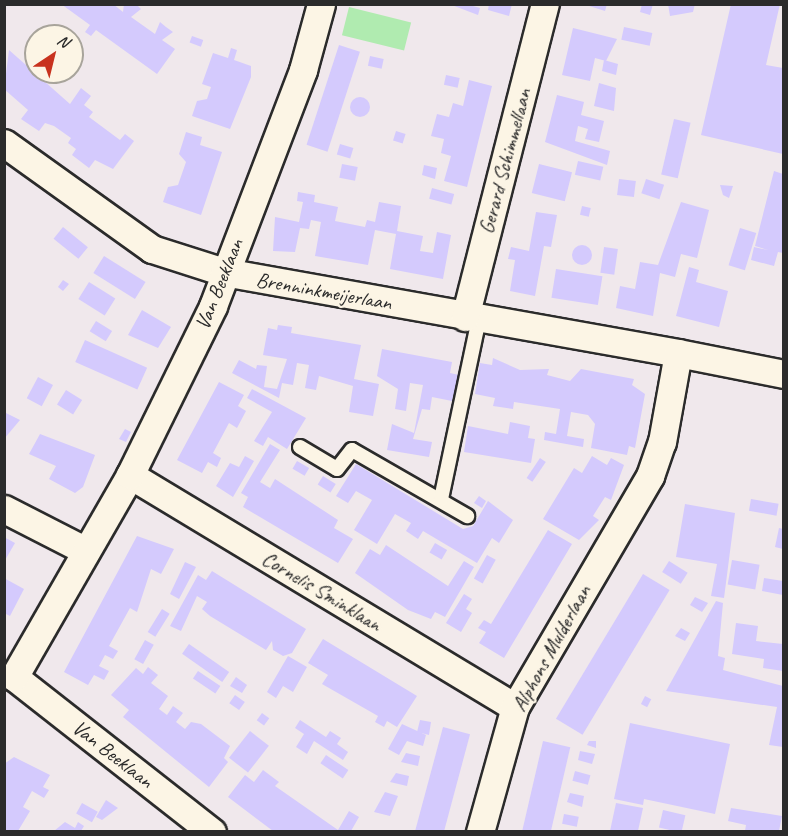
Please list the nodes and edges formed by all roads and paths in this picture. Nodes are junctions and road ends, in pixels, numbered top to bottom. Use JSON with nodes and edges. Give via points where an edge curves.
{"nodes":[{"id":1,"x":321,"y":4,"type":"edge"},
{"id":2,"x":545,"y":4,"type":"edge"},
{"id":3,"x":4,"y":143,"type":"edge"},
{"id":4,"x":224,"y":272,"type":"junction"},
{"id":5,"x":472,"y":318,"type":"junction"},
{"id":6,"x":678,"y":353,"type":"junction"},
{"id":7,"x":783,"y":374,"type":"edge"},
{"id":8,"x":300,"y":447,"type":"dead end"},
{"id":9,"x":130,"y":475,"type":"junction"},
{"id":10,"x":441,"y":499,"type":"junction"},
{"id":11,"x":4,"y":508,"type":"edge"},
{"id":12,"x":467,"y":516,"type":"dead end"},
{"id":13,"x":86,"y":551,"type":"junction"},
{"id":14,"x":9,"y":685,"type":"edge"},
{"id":15,"x":514,"y":707,"type":"junction"},
{"id":16,"x":212,"y":831,"type":"edge"},
{"id":17,"x":480,"y":831,"type":"edge"}],
"edges":[{"from":1,"to":4,"type":"street","name":"Van Beeklaan","via":[[303,70]]},
{"from":2,"to":5,"type":"street","name":"Gerard Schimmellaan"},
{"from":3,"to":4,"type":"street","name":"Brenninkmeijerlaan","via":[[152,249]]},
{"from":4,"to":5,"type":"street","name":"Brenninkmeijerlaan"},
{"from":4,"to":9,"type":"street","name":"Van Beeklaan","via":[[213,306]]},
{"from":5,"to":6,"type":"street","name":"Brenninkmeijerlaan"},
{"from":5,"to":10,"type":"lane"},
{"from":6,"to":7,"type":"street","name":"Brenninkmeijerlaan"},
{"from":6,"to":15,"type":"street","name":"Alphons Mulderlaan","via":[[662,442],[650,476]]},
{"from":8,"to":10,"type":"lane","via":[[337,469],[352,450]]},
{"from":9,"to":13,"type":"street","name":"Van Beeklaan"},
{"from":9,"to":15,"type":"street","name":"Cornelis Sminklaan"},
{"from":10,"to":12,"type":"lane"},
{"from":11,"to":13,"type":"street"},
{"from":13,"to":14,"type":"street","name":"Van Beeklaan"},
{"from":14,"to":16,"type":"street","name":"Van Beeklaan"},
{"from":15,"to":17,"type":"street","name":"Alphons Mulderlaan"}]}
